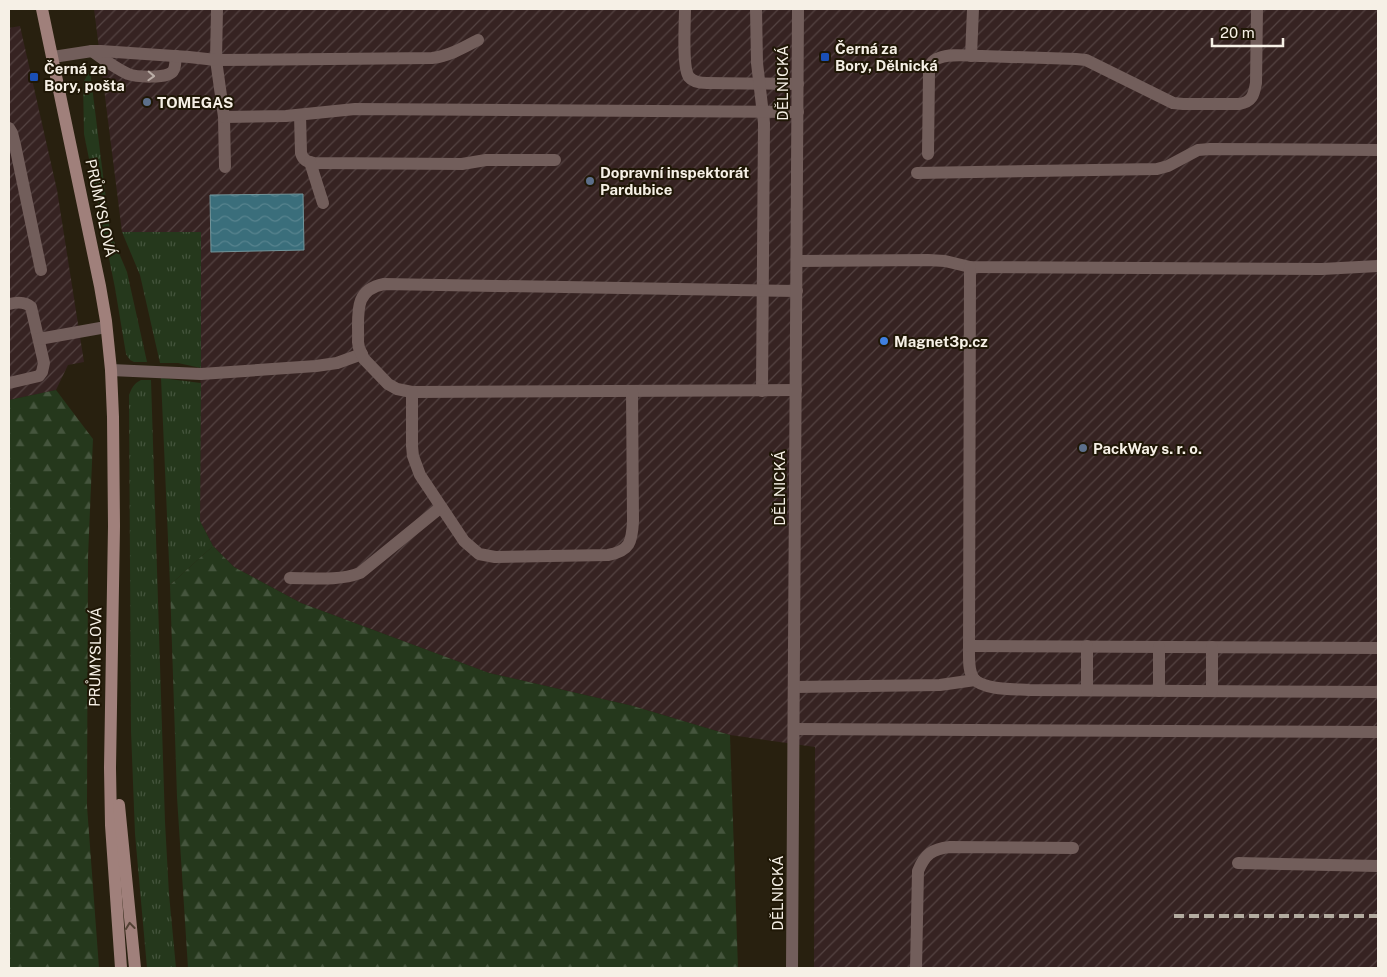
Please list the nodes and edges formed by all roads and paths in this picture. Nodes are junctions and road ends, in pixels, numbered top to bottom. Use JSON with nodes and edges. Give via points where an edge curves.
{"nodes":[{"id":1,"x":42,"y":9,"type":"edge"},
{"id":2,"x":217,"y":9,"type":"edge"},
{"id":3,"x":685,"y":9,"type":"edge"},
{"id":4,"x":756,"y":9,"type":"edge"},
{"id":5,"x":798,"y":9,"type":"edge"},
{"id":6,"x":973,"y":9,"type":"edge"},
{"id":7,"x":1257,"y":9,"type":"edge"},
{"id":8,"x":478,"y":40,"type":"dead end"},
{"id":9,"x":92,"y":51,"type":"junction"},
{"id":10,"x":176,"y":56,"type":"junction"},
{"id":11,"x":972,"y":56,"type":"junction"},
{"id":12,"x":53,"y":57,"type":"junction"},
{"id":13,"x":216,"y":60,"type":"junction"},
{"id":14,"x":759,"y":84,"type":"junction"},
{"id":15,"x":798,"y":84,"type":"junction"},
{"id":16,"x":762,"y":112,"type":"junction"},
{"id":17,"x":798,"y":112,"type":"junction"},
{"id":18,"x":300,"y":114,"type":"junction"},
{"id":19,"x":224,"y":117,"type":"junction"},
{"id":20,"x":9,"y":128,"type":"edge"},
{"id":21,"x":1378,"y":150,"type":"edge"},
{"id":22,"x":928,"y":154,"type":"dead end"},
{"id":23,"x":555,"y":160,"type":"dead end"},
{"id":24,"x":310,"y":162,"type":"junction"},
{"id":25,"x":225,"y":167,"type":"dead end"},
{"id":26,"x":917,"y":172,"type":"dead end"},
{"id":27,"x":323,"y":202,"type":"dead end"},
{"id":28,"x":797,"y":261,"type":"junction"},
{"id":29,"x":1378,"y":266,"type":"edge"},
{"id":30,"x":970,"y":267,"type":"junction"},
{"id":31,"x":41,"y":270,"type":"dead end"},
{"id":32,"x":763,"y":290,"type":"junction"},
{"id":33,"x":797,"y":291,"type":"junction"},
{"id":34,"x":9,"y":304,"type":"edge"},
{"id":35,"x":106,"y":327,"type":"junction"},
{"id":36,"x":39,"y":339,"type":"junction"},
{"id":37,"x":362,"y":354,"type":"junction"},
{"id":38,"x":111,"y":370,"type":"junction"},
{"id":39,"x":9,"y":383,"type":"edge"},
{"id":40,"x":762,"y":390,"type":"junction"},
{"id":41,"x":796,"y":390,"type":"junction"},
{"id":42,"x":632,"y":391,"type":"junction"},
{"id":43,"x":412,"y":392,"type":"junction"},
{"id":44,"x":441,"y":507,"type":"junction"},
{"id":45,"x":290,"y":578,"type":"dead end"},
{"id":46,"x":113,"y":598,"type":"junction"},
{"id":47,"x":969,"y":646,"type":"junction"},
{"id":48,"x":1087,"y":646,"type":"junction"},
{"id":49,"x":1159,"y":647,"type":"junction"},
{"id":50,"x":1212,"y":647,"type":"junction"},
{"id":51,"x":1378,"y":648,"type":"edge"},
{"id":52,"x":975,"y":680,"type":"junction"},
{"id":53,"x":794,"y":687,"type":"junction"},
{"id":54,"x":1087,"y":690,"type":"junction"},
{"id":55,"x":1159,"y":691,"type":"junction"},
{"id":56,"x":1212,"y":691,"type":"junction"},
{"id":57,"x":1378,"y":692,"type":"edge"},
{"id":58,"x":794,"y":729,"type":"junction"},
{"id":59,"x":1378,"y":732,"type":"edge"},
{"id":60,"x":1073,"y":848,"type":"dead end"},
{"id":61,"x":1238,"y":863,"type":"dead end"},
{"id":62,"x":1378,"y":866,"type":"edge"},
{"id":63,"x":121,"y":968,"type":"edge"},
{"id":64,"x":135,"y":968,"type":"edge"},
{"id":65,"x":792,"y":968,"type":"edge"},
{"id":66,"x":916,"y":968,"type":"edge"}],
"edges":[{"from":1,"to":12,"type":"main road","name":"PRŮMYSLOVÁ"},
{"from":2,"to":13,"type":"street"},
{"from":3,"to":14,"type":"street","via":[[685,60],[690,79],[707,83]]},
{"from":4,"to":14,"type":"street"},
{"from":5,"to":15,"type":"street","name":"DĚLNICKÁ"},
{"from":6,"to":11,"type":"street"},
{"from":7,"to":11,"type":"street","via":[[1255,92],[1246,103],[1173,102],[1086,60]]},
{"from":8,"to":13,"type":"street","via":[[432,58]]},
{"from":9,"to":10,"type":"street"},
{"from":9,"to":10,"type":"street","one_way":true,"via":[[135,75],[170,74],[175,68]]},
{"from":9,"to":12,"type":"street"},
{"from":10,"to":13,"type":"street"},
{"from":11,"to":22,"type":"street","via":[[940,57],[930,66]]},
{"from":12,"to":35,"type":"main road","name":"PRŮMYSLOVÁ"},
{"from":13,"to":19,"type":"street"},
{"from":14,"to":15,"type":"street"},
{"from":14,"to":16,"type":"street"},
{"from":15,"to":17,"type":"street","name":"DĚLNICKÁ"},
{"from":16,"to":17,"type":"street"},
{"from":16,"to":18,"type":"street","via":[[355,109]]},
{"from":16,"to":32,"type":"street"},
{"from":17,"to":28,"type":"street","name":"DĚLNICKÁ"},
{"from":18,"to":19,"type":"street"},
{"from":18,"to":24,"type":"street","via":[[301,153]]},
{"from":19,"to":25,"type":"street"},
{"from":20,"to":31,"type":"street"},
{"from":21,"to":26,"type":"street","via":[[1210,149],[1198,150],[1157,169]]},
{"from":23,"to":24,"type":"street","via":[[486,160],[462,164]]},
{"from":24,"to":27,"type":"street"},
{"from":28,"to":30,"type":"street","via":[[928,260]]},
{"from":28,"to":33,"type":"street","name":"DĚLNICKÁ"},
{"from":29,"to":30,"type":"street","via":[[1322,269]]},
{"from":30,"to":47,"type":"street"},
{"from":32,"to":33,"type":"street"},
{"from":32,"to":37,"type":"street","via":[[384,284],[366,291],[360,302],[358,342]]},
{"from":32,"to":40,"type":"street"},
{"from":33,"to":41,"type":"street","name":"DĚLNICKÁ"},
{"from":34,"to":36,"type":"street","via":[[22,303],[31,307]]},
{"from":35,"to":36,"type":"street"},
{"from":35,"to":38,"type":"main road","name":"PRŮMYSLOVÁ"},
{"from":36,"to":39,"type":"street","via":[[44,363],[42,372],[33,378]]},
{"from":37,"to":38,"type":"street","via":[[316,366],[201,374]]},
{"from":37,"to":43,"type":"street","via":[[388,384]]},
{"from":38,"to":46,"type":"main road","name":"PRŮMYSLOVÁ"},
{"from":40,"to":41,"type":"street"},
{"from":40,"to":42,"type":"street"},
{"from":41,"to":53,"type":"street","name":"DĚLNICKÁ"},
{"from":42,"to":43,"type":"street"},
{"from":42,"to":44,"type":"street","via":[[633,531],[632,540],[623,551],[608,555],[486,556],[464,541]]},
{"from":43,"to":44,"type":"street","via":[[413,456],[420,475]]},
{"from":44,"to":45,"type":"street","via":[[360,572],[340,578]]},
{"from":46,"to":63,"type":"main road","name":"PRŮMYSLOVÁ","via":[[111,825]]},
{"from":64,"to":46,"type":"main road","name":"PRŮMYSLOVÁ","one_way":true,"via":[[115,754]]},
{"from":47,"to":48,"type":"street"},
{"from":47,"to":52,"type":"street","via":[[970,667]]},
{"from":48,"to":49,"type":"street"},
{"from":48,"to":54,"type":"street"},
{"from":49,"to":50,"type":"street"},
{"from":49,"to":55,"type":"street"},
{"from":50,"to":51,"type":"street"},
{"from":50,"to":56,"type":"street"},
{"from":52,"to":53,"type":"street","via":[[940,685]]},
{"from":52,"to":54,"type":"street","via":[[990,687],[1012,689]]},
{"from":53,"to":58,"type":"street","name":"DĚLNICKÁ"},
{"from":54,"to":55,"type":"street"},
{"from":55,"to":56,"type":"street"},
{"from":56,"to":57,"type":"street"},
{"from":58,"to":59,"type":"street"},
{"from":58,"to":65,"type":"street","name":"DĚLNICKÁ"},
{"from":60,"to":66,"type":"street","via":[[950,847],[933,851],[918,871]]},
{"from":61,"to":62,"type":"street"}]}
